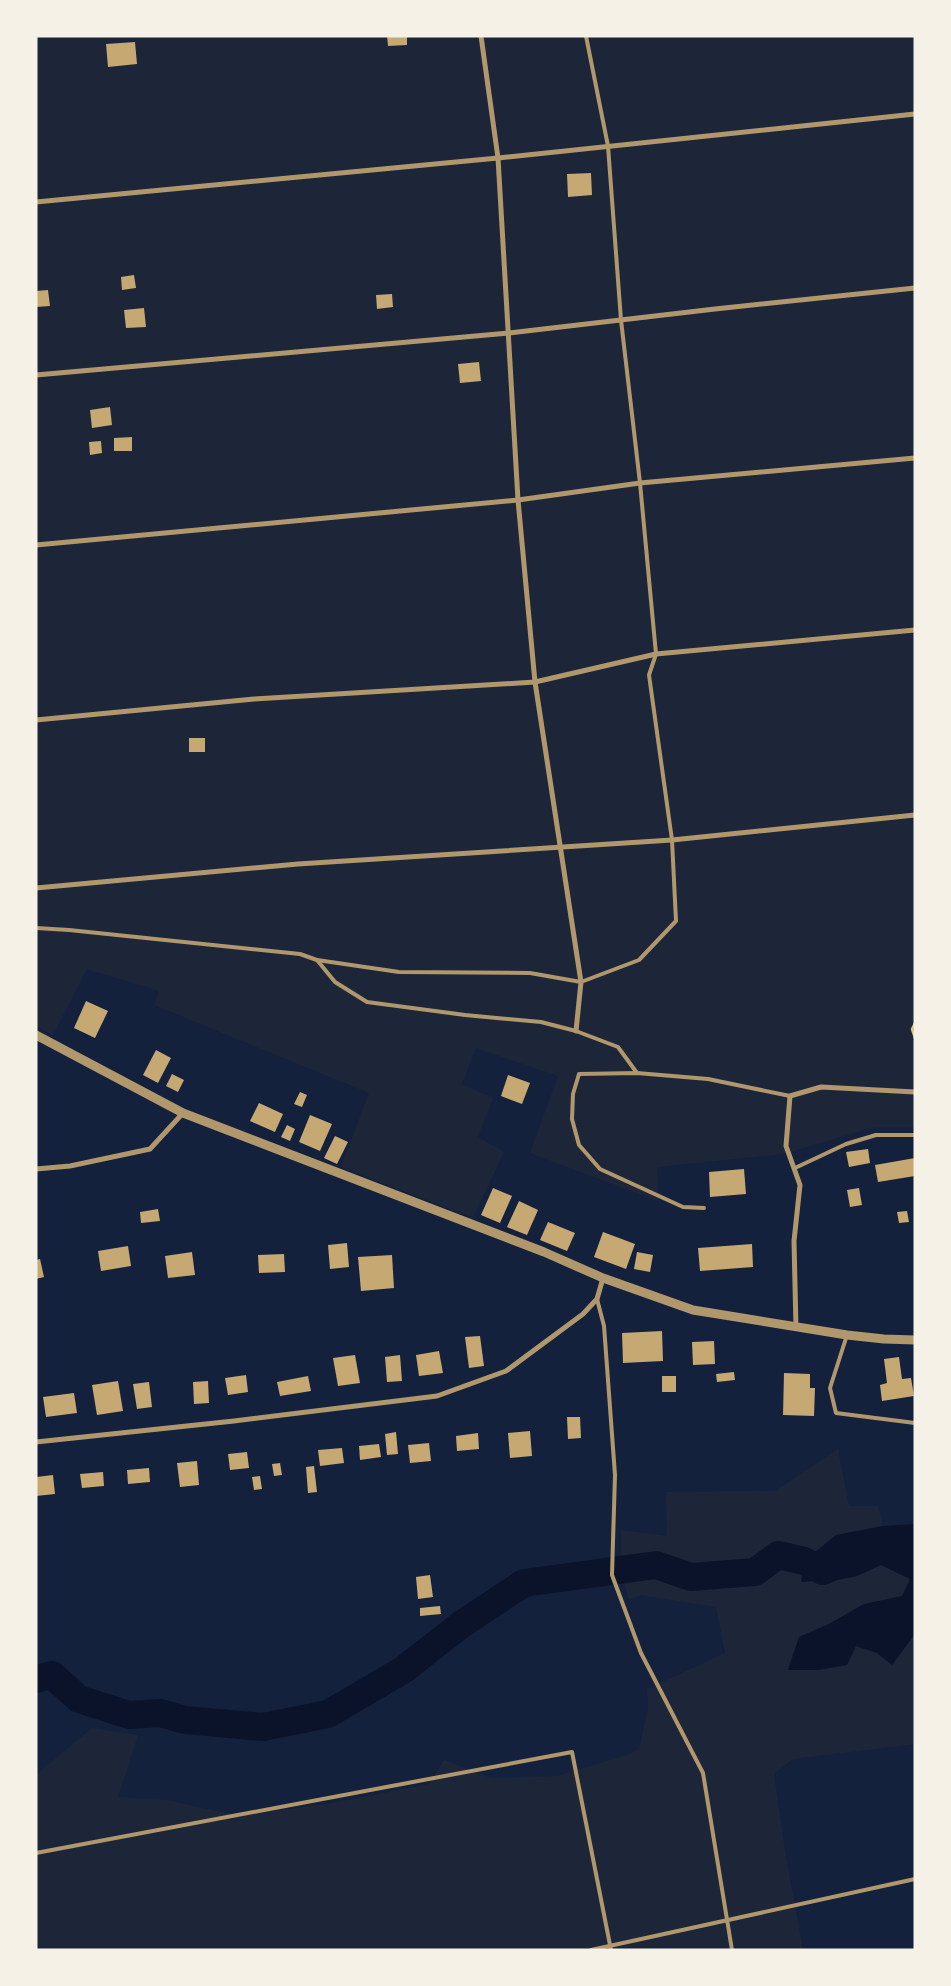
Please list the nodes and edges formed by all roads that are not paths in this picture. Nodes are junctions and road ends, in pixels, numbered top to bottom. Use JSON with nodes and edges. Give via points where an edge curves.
{"nodes":[{"id":1,"x":481,"y":36,"type":"edge"},
{"id":2,"x":586,"y":36,"type":"edge"},
{"id":3,"x":915,"y":114,"type":"edge"},
{"id":4,"x":608,"y":146,"type":"junction"},
{"id":5,"x":498,"y":158,"type":"junction"},
{"id":6,"x":36,"y":202,"type":"edge"},
{"id":7,"x":915,"y":288,"type":"edge"},
{"id":8,"x":622,"y":320,"type":"junction"},
{"id":9,"x":509,"y":333,"type":"junction"},
{"id":10,"x":36,"y":375,"type":"edge"},
{"id":11,"x":915,"y":458,"type":"edge"},
{"id":12,"x":640,"y":483,"type":"junction"},
{"id":13,"x":518,"y":500,"type":"junction"},
{"id":14,"x":36,"y":545,"type":"edge"},
{"id":15,"x":915,"y":630,"type":"edge"},
{"id":16,"x":656,"y":654,"type":"junction"},
{"id":17,"x":535,"y":682,"type":"junction"},
{"id":18,"x":36,"y":720,"type":"edge"},
{"id":19,"x":915,"y":815,"type":"edge"},
{"id":20,"x":672,"y":840,"type":"junction"},
{"id":21,"x":560,"y":848,"type":"junction"},
{"id":22,"x":36,"y":888,"type":"edge"},
{"id":23,"x":36,"y":928,"type":"edge"},
{"id":24,"x":317,"y":960,"type":"junction"},
{"id":25,"x":581,"y":982,"type":"junction"},
{"id":26,"x":576,"y":1031,"type":"junction"},
{"id":27,"x":36,"y":1035,"type":"edge"},
{"id":28,"x":637,"y":1073,"type":"junction"},
{"id":29,"x":915,"y":1092,"type":"edge"},
{"id":30,"x":790,"y":1096,"type":"junction"},
{"id":31,"x":183,"y":1113,"type":"junction"},
{"id":32,"x":915,"y":1135,"type":"edge"},
{"id":33,"x":795,"y":1168,"type":"junction"},
{"id":34,"x":36,"y":1169,"type":"edge"},
{"id":35,"x":704,"y":1208,"type":"dead end"},
{"id":36,"x":603,"y":1278,"type":"junction"},
{"id":37,"x":596,"y":1299,"type":"junction"},
{"id":38,"x":796,"y":1328,"type":"junction"},
{"id":39,"x":847,"y":1334,"type":"junction"},
{"id":40,"x":915,"y":1340,"type":"edge"},
{"id":41,"x":915,"y":1423,"type":"edge"},
{"id":42,"x":36,"y":1442,"type":"edge"},
{"id":43,"x":36,"y":1853,"type":"edge"},
{"id":44,"x":915,"y":1879,"type":"edge"},
{"id":45,"x":727,"y":1920,"type":"junction"},
{"id":46,"x":611,"y":1948,"type":"edge"},
{"id":47,"x":591,"y":1950,"type":"edge"},
{"id":48,"x":732,"y":1950,"type":"edge"}],
"edges":[{"from":1,"to":5,"type":"street"},
{"from":2,"to":4,"type":"lane"},
{"from":3,"to":4,"type":"street"},
{"from":4,"to":5,"type":"street"},
{"from":4,"to":8,"type":"lane"},
{"from":5,"to":6,"type":"street"},
{"from":5,"to":9,"type":"street"},
{"from":7,"to":8,"type":"street"},
{"from":8,"to":9,"type":"street"},
{"from":8,"to":12,"type":"lane"},
{"from":9,"to":10,"type":"street"},
{"from":9,"to":13,"type":"street"},
{"from":11,"to":12,"type":"street"},
{"from":12,"to":13,"type":"street"},
{"from":12,"to":16,"type":"lane"},
{"from":13,"to":14,"type":"street"},
{"from":13,"to":17,"type":"street"},
{"from":15,"to":16,"type":"street"},
{"from":16,"to":17,"type":"street"},
{"from":16,"to":20,"type":"lane","via":[[649,675]]},
{"from":17,"to":18,"type":"street","via":[[254,699]]},
{"from":17,"to":21,"type":"street"},
{"from":19,"to":20,"type":"street"},
{"from":20,"to":21,"type":"street"},
{"from":20,"to":25,"type":"lane","via":[[676,921],[639,960]]},
{"from":21,"to":22,"type":"street","via":[[298,864]]},
{"from":21,"to":25,"type":"street"},
{"from":23,"to":24,"type":"lane","via":[[300,954]]},
{"from":24,"to":25,"type":"lane","via":[[399,972],[530,973]]},
{"from":24,"to":26,"type":"lane","via":[[335,982],[367,1002],[541,1022]]},
{"from":25,"to":26,"type":"street"},
{"from":26,"to":28,"type":"lane","via":[[618,1047]]},
{"from":27,"to":31,"type":"street"},
{"from":28,"to":30,"type":"lane","via":[[708,1079]]},
{"from":28,"to":35,"type":"lane","via":[[579,1074],[572,1094],[572,1119],[579,1145],[600,1169],[683,1207]]},
{"from":29,"to":30,"type":"street","via":[[821,1087]]},
{"from":30,"to":33,"type":"street","via":[[786,1146]]},
{"from":31,"to":34,"type":"street","via":[[150,1149],[70,1166]]},
{"from":31,"to":36,"type":"street","via":[[544,1252]]},
{"from":32,"to":33,"type":"lane","via":[[876,1135],[846,1144]]},
{"from":33,"to":38,"type":"street","via":[[800,1185],[794,1241]]},
{"from":36,"to":37,"type":"street"},
{"from":36,"to":38,"type":"street","via":[[694,1310]]},
{"from":37,"to":42,"type":"street","via":[[573,1323],[506,1371],[437,1396]]},
{"from":37,"to":45,"type":"lane","via":[[604,1326],[615,1475],[612,1575],[641,1653],[703,1773]]},
{"from":38,"to":39,"type":"street"},
{"from":39,"to":40,"type":"street"},
{"from":39,"to":41,"type":"lane","via":[[830,1388],[836,1413]]},
{"from":43,"to":46,"type":"lane","via":[[572,1752]]},
{"from":44,"to":45,"type":"lane"},
{"from":45,"to":46,"type":"lane"},
{"from":45,"to":48,"type":"lane"},
{"from":46,"to":47,"type":"lane"}]}
